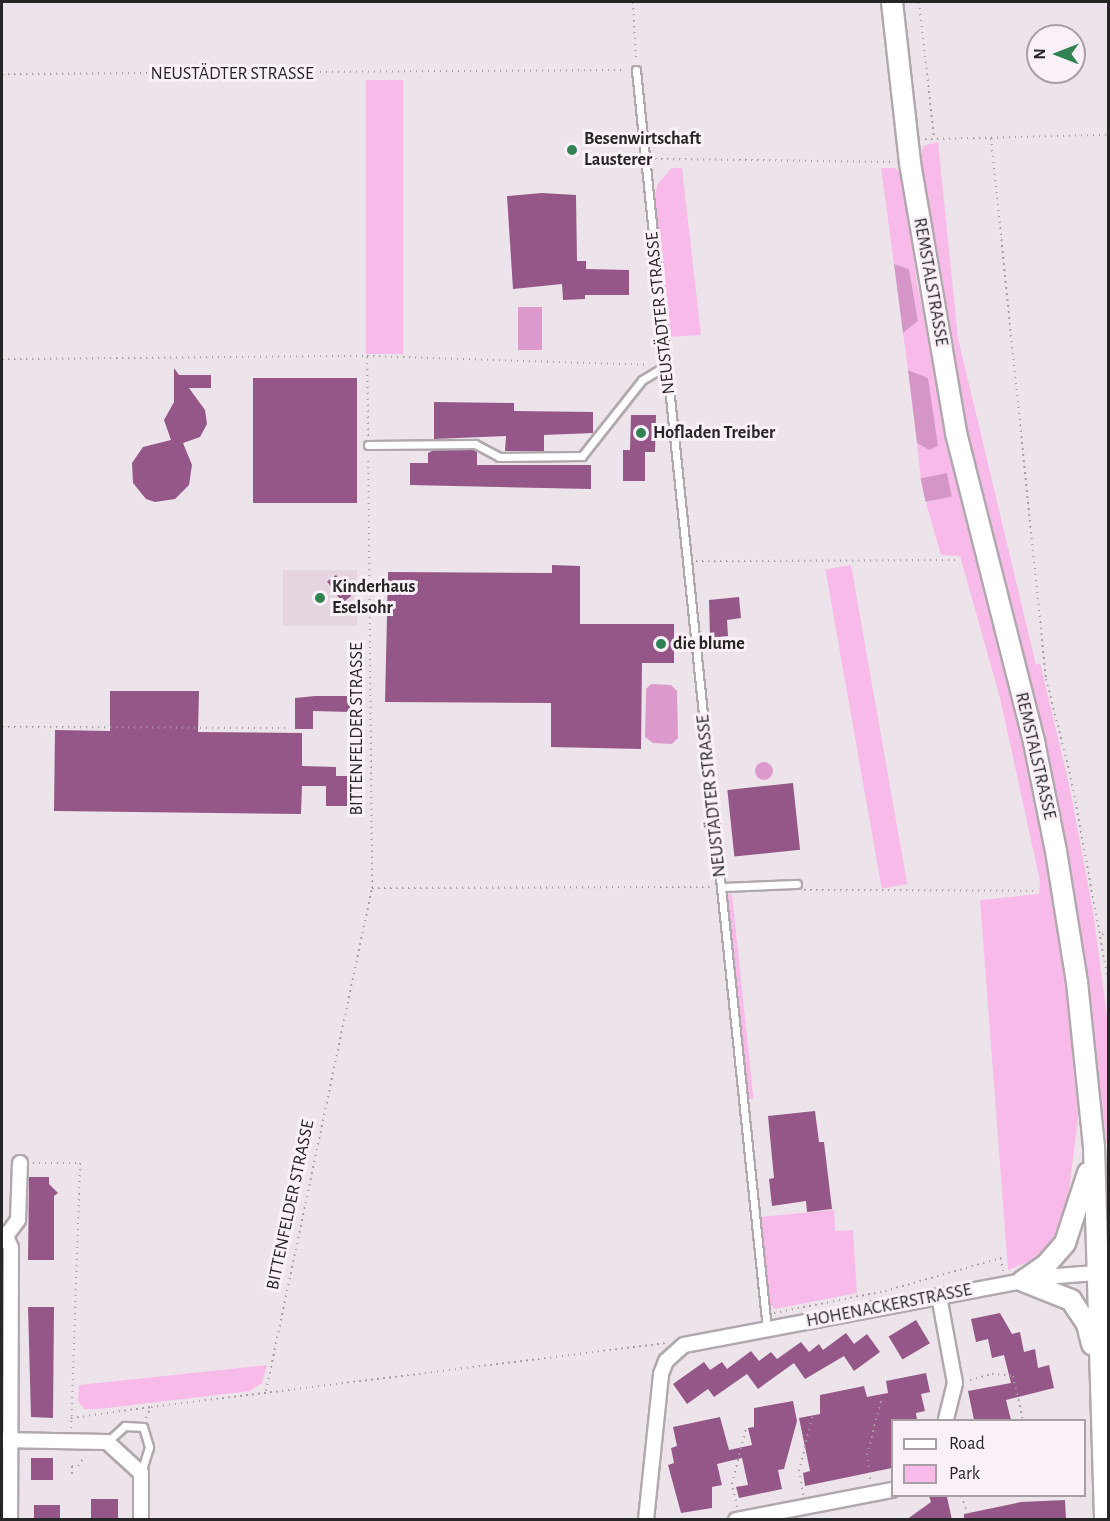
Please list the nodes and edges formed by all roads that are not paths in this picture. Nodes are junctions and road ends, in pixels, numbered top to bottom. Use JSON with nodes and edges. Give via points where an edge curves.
{"nodes":[{"id":1,"x":892,"y":2,"type":"edge"},
{"id":2,"x":636,"y":70,"type":"road end"},
{"id":3,"x":667,"y":365,"type":"junction"},
{"id":4,"x":368,"y":445,"type":"road end"},
{"id":5,"x":797,"y":884,"type":"road end"},
{"id":6,"x":721,"y":887,"type":"junction"},
{"id":7,"x":1094,"y":1147,"type":"junction"},
{"id":8,"x":20,"y":1163,"type":"road end"},
{"id":9,"x":4,"y":1235,"type":"edge"},
{"id":10,"x":1102,"y":1272,"type":"edge"},
{"id":11,"x":1023,"y":1281,"type":"junction"},
{"id":12,"x":939,"y":1296,"type":"junction"},
{"id":13,"x":767,"y":1330,"type":"junction"},
{"id":14,"x":1108,"y":1348,"type":"edge"},
{"id":15,"x":1099,"y":1366,"type":"junction"},
{"id":16,"x":946,"y":1419,"type":"edge"},
{"id":17,"x":6,"y":1440,"type":"edge"},
{"id":18,"x":107,"y":1442,"type":"junction"},
{"id":19,"x":141,"y":1473,"type":"junction"},
{"id":20,"x":891,"y":1490,"type":"edge"},
{"id":21,"x":738,"y":1519,"type":"edge"},
{"id":22,"x":10,"y":1520,"type":"edge"},
{"id":23,"x":141,"y":1520,"type":"edge"},
{"id":24,"x":646,"y":1520,"type":"edge"},
{"id":25,"x":1105,"y":1520,"type":"edge"}],
"edges":[{"from":1,"to":7,"type":"street","name":"REMSTALSTRASSE","via":[[910,163],[956,433],[1034,742],[1056,851],[1077,982]]},
{"from":2,"to":3,"type":"lane","name":"NEUSTÄDTER STRASSE"},
{"from":3,"to":4,"type":"lane","via":[[642,380],[582,456],[499,457],[475,444]]},
{"from":3,"to":6,"type":"lane","name":"NEUSTÄDTER STRASSE"},
{"from":5,"to":6,"type":"lane"},
{"from":6,"to":13,"type":"lane","name":"NEUSTÄDTER STRASSE"},
{"from":7,"to":10,"type":"street","name":"REMSTALSTRASSE"},
{"from":7,"to":11,"type":"street","via":[[1065,1243],[1046,1265]]},
{"from":8,"to":9,"type":"street","via":[[18,1220]]},
{"from":9,"to":17,"type":"street","via":[[11,1248]]},
{"from":10,"to":11,"type":"street","name":"HOHENACKERSTRASSE"},
{"from":10,"to":15,"type":"street","name":"REMSTALSTRASSE"},
{"from":11,"to":12,"type":"street","name":"HOHENACKERSTRASSE"},
{"from":11,"to":15,"type":"street","via":[[1071,1300],[1087,1324]]},
{"from":12,"to":13,"type":"street","name":"HOHENACKERSTRASSE"},
{"from":12,"to":16,"type":"street","via":[[955,1383]]},
{"from":13,"to":24,"type":"street","name":"HOHENACKERSTRASSE","via":[[684,1345],[666,1361]]},
{"from":14,"to":15,"type":"street"},
{"from":15,"to":25,"type":"street","name":"REMSTALSTRASSE"},
{"from":17,"to":18,"type":"street"},
{"from":17,"to":22,"type":"street"},
{"from":18,"to":19,"type":"street"},
{"from":18,"to":19,"type":"lane","via":[[125,1426],[143,1427],[148,1432],[148,1447]]},
{"from":19,"to":23,"type":"street"},
{"from":20,"to":21,"type":"street"}]}
